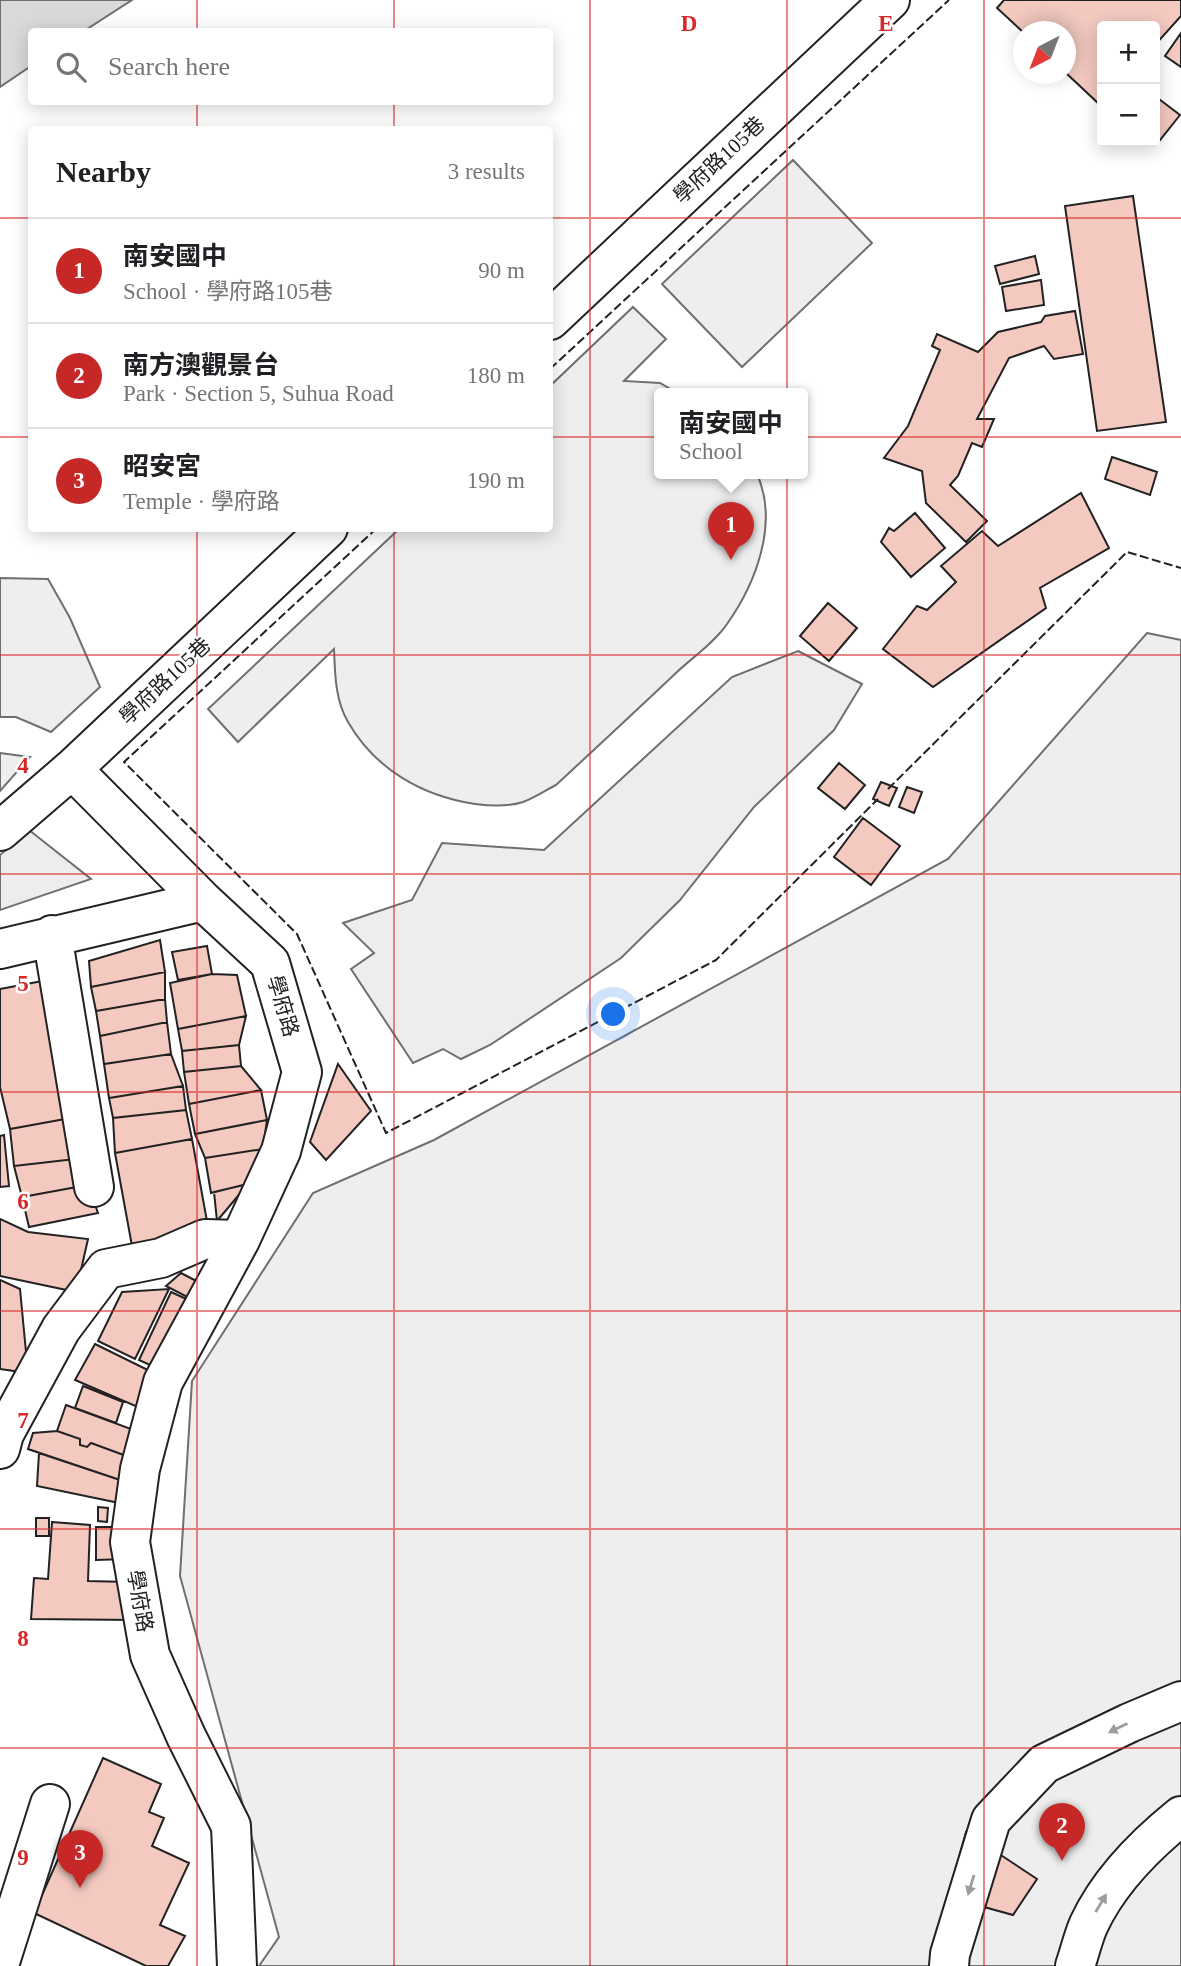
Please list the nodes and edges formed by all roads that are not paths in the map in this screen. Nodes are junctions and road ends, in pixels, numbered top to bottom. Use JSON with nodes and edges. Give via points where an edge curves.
{"nodes":[{"id":1,"x":890,"y":0,"type":"edge"},
{"id":2,"x":553,"y":317,"type":"edge"},
{"id":3,"x":324,"y":532,"type":"edge"},
{"id":4,"x":72,"y":769,"type":"junction"},
{"id":5,"x":0,"y":831,"type":"edge"},
{"id":6,"x":203,"y":901,"type":"junction"},
{"id":7,"x":52,"y":935,"type":"junction"},
{"id":8,"x":0,"y":949,"type":"edge"},
{"id":9,"x":94,"y":1187,"type":"dead end"},
{"id":10,"x":240,"y":1240,"type":"junction"},
{"id":11,"x":0,"y":1449,"type":"edge"},
{"id":12,"x":1181,"y":1701,"type":"edge"},
{"id":13,"x":50,"y":1804,"type":"dead end"},
{"id":14,"x":1181,"y":1816,"type":"edge"},
{"id":15,"x":0,"y":1962,"type":"edge"},
{"id":16,"x":237,"y":1966,"type":"edge"},
{"id":17,"x":949,"y":1966,"type":"edge"},
{"id":18,"x":1075,"y":1966,"type":"edge"}],
"edges":[{"from":1,"to":2,"type":"street","name":"學府路105巷"},
{"from":3,"to":4,"type":"street","name":"學府路105巷"},
{"from":4,"to":5,"type":"street","name":"學府路105巷"},
{"from":4,"to":6,"type":"street","name":"學府路"},
{"from":6,"to":7,"type":"street"},
{"from":6,"to":10,"type":"street","name":"學府路","via":[[270,962],[302,1072],[281,1151]]},
{"from":7,"to":8,"type":"street"},
{"from":7,"to":9,"type":"street"},
{"from":10,"to":11,"type":"street","via":[[205,1239],[161,1258],[106,1269],[61,1329]]},
{"from":10,"to":16,"type":"street","name":"學府路","via":[[163,1382],[140,1469],[130,1542],[150,1656],[230,1826]]},
{"from":12,"to":17,"type":"street","one_way":true,"via":[[1044,1765],[991,1820]]},
{"from":13,"to":15,"type":"street"},
{"from":18,"to":14,"type":"street","one_way":true,"via":[[1089,1924],[1111,1888],[1148,1843]]}]}
